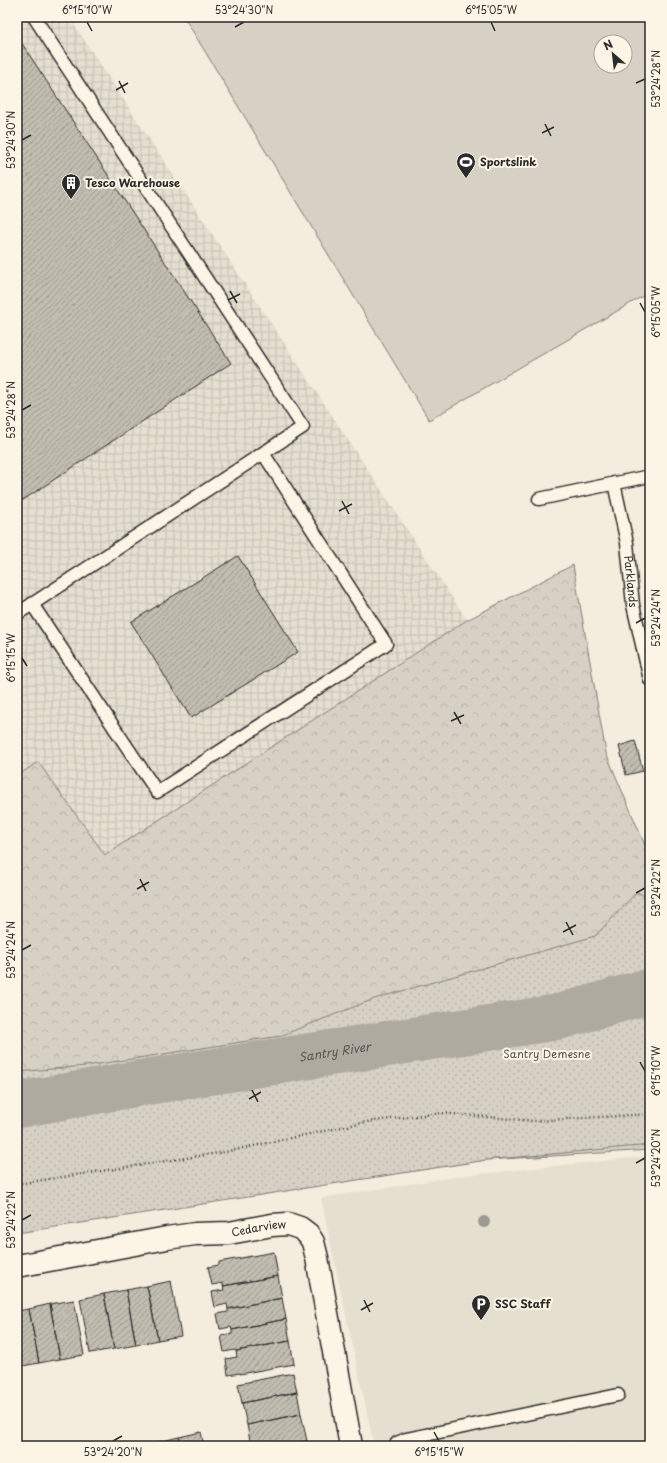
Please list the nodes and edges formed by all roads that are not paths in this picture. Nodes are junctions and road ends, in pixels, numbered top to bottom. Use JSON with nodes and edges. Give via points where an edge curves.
{"nodes":[{"id":1,"x":34,"y":17,"type":"edge"},
{"id":2,"x":263,"y":453,"type":"junction"},
{"id":3,"x":650,"y":476,"type":"edge"},
{"id":4,"x":614,"y":483,"type":"junction"},
{"id":5,"x":539,"y":499,"type":"dead end"},
{"id":6,"x":32,"y":604,"type":"junction"},
{"id":7,"x":17,"y":614,"type":"edge"},
{"id":8,"x":650,"y":680,"type":"edge"},
{"id":9,"x":17,"y":1266,"type":"edge"},
{"id":10,"x":618,"y":1395,"type":"dead end"},
{"id":11,"x":351,"y":1446,"type":"edge"},
{"id":12,"x":395,"y":1446,"type":"edge"}],
"edges":[{"from":1,"to":2,"type":"lane","via":[[303,427]]},
{"from":2,"to":6,"type":"lane"},
{"from":2,"to":6,"type":"lane","via":[[386,644],[157,792]]},
{"from":3,"to":4,"type":"lane"},
{"from":4,"to":5,"type":"lane"},
{"from":4,"to":8,"type":"lane","name":"Parklands","via":[[627,543],[633,605]]},
{"from":6,"to":7,"type":"lane"},
{"from":9,"to":11,"type":"street","name":"Cedarview","via":[[195,1234],[229,1233],[288,1224],[300,1228],[313,1242],[317,1258]]},
{"from":10,"to":12,"type":"lane","via":[[406,1439]]}]}
